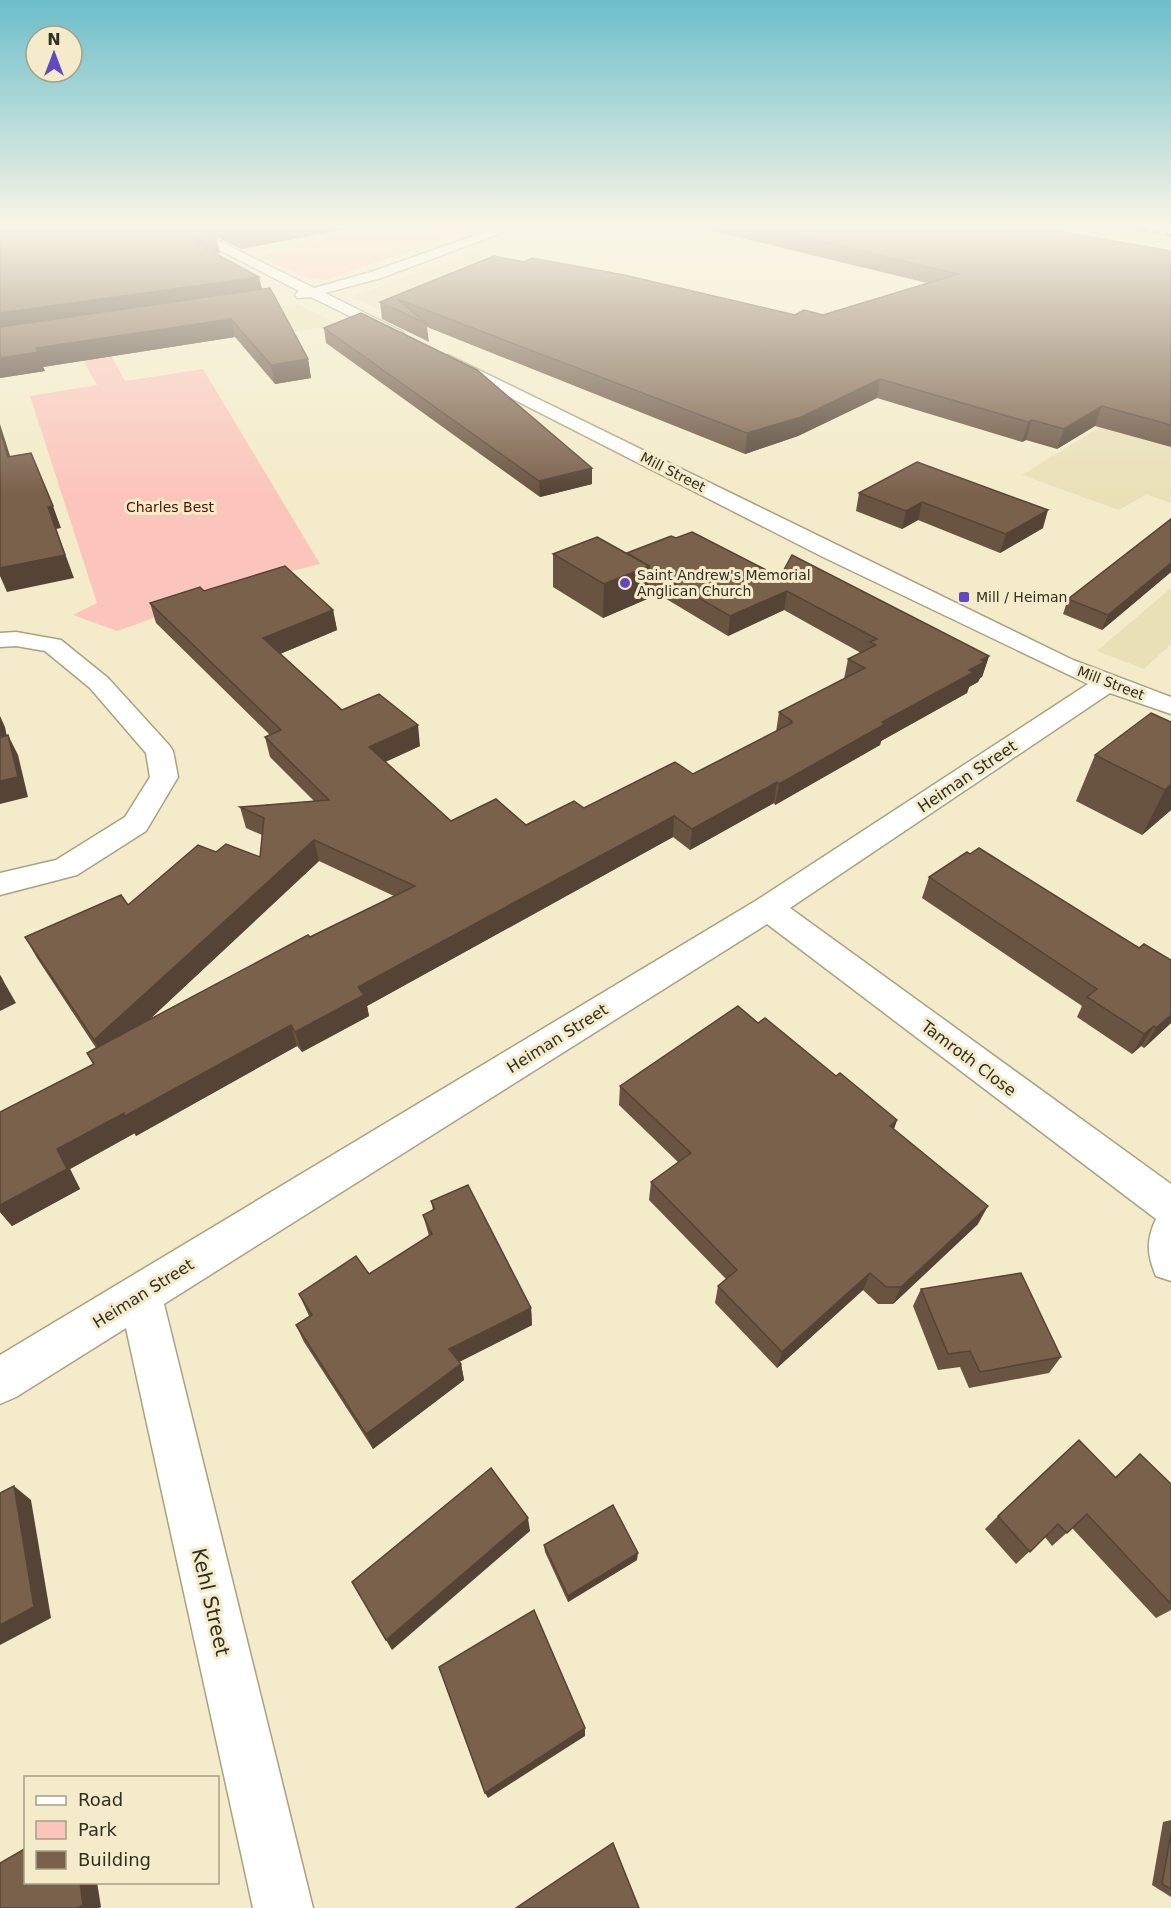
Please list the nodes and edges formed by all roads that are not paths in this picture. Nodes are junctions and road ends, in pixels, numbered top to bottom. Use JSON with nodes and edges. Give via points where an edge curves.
{"nodes":[{"id":1,"x":360,"y":316,"type":"edge"},
{"id":2,"x":410,"y":341,"type":"edge"},
{"id":3,"x":430,"y":352,"type":"edge"},
{"id":4,"x":0,"y":640,"type":"edge"},
{"id":5,"x":1107,"y":683,"type":"junction"},
{"id":6,"x":1171,"y":706,"type":"edge"},
{"id":7,"x":0,"y":884,"type":"edge"},
{"id":8,"x":768,"y":908,"type":"junction"},
{"id":9,"x":1171,"y":1207,"type":"edge"},
{"id":10,"x":1171,"y":1230,"type":"edge"},
{"id":11,"x":1171,"y":1262,"type":"edge"},
{"id":12,"x":140,"y":1295,"type":"junction"},
{"id":13,"x":0,"y":1380,"type":"edge"},
{"id":14,"x":284,"y":1908,"type":"edge"}],
"edges":[{"from":1,"to":2,"type":"street"},
{"from":3,"to":5,"type":"street","name":"Mill Street","via":[[831,552]]},
{"from":4,"to":7,"type":"street","via":[[52,645],[99,683],[159,751],[164,777],[136,824],[66,868]]},
{"from":5,"to":6,"type":"street","name":"Mill Street"},
{"from":5,"to":8,"type":"street","name":"Heiman Street"},
{"from":8,"to":9,"type":"street","name":"Tamroth Close"},
{"from":8,"to":12,"type":"street","name":"Heiman Street"},
{"from":10,"to":11,"type":"street"},
{"from":12,"to":13,"type":"street","name":"Heiman Street"},
{"from":12,"to":14,"type":"street","name":"Kehl Street"}]}
